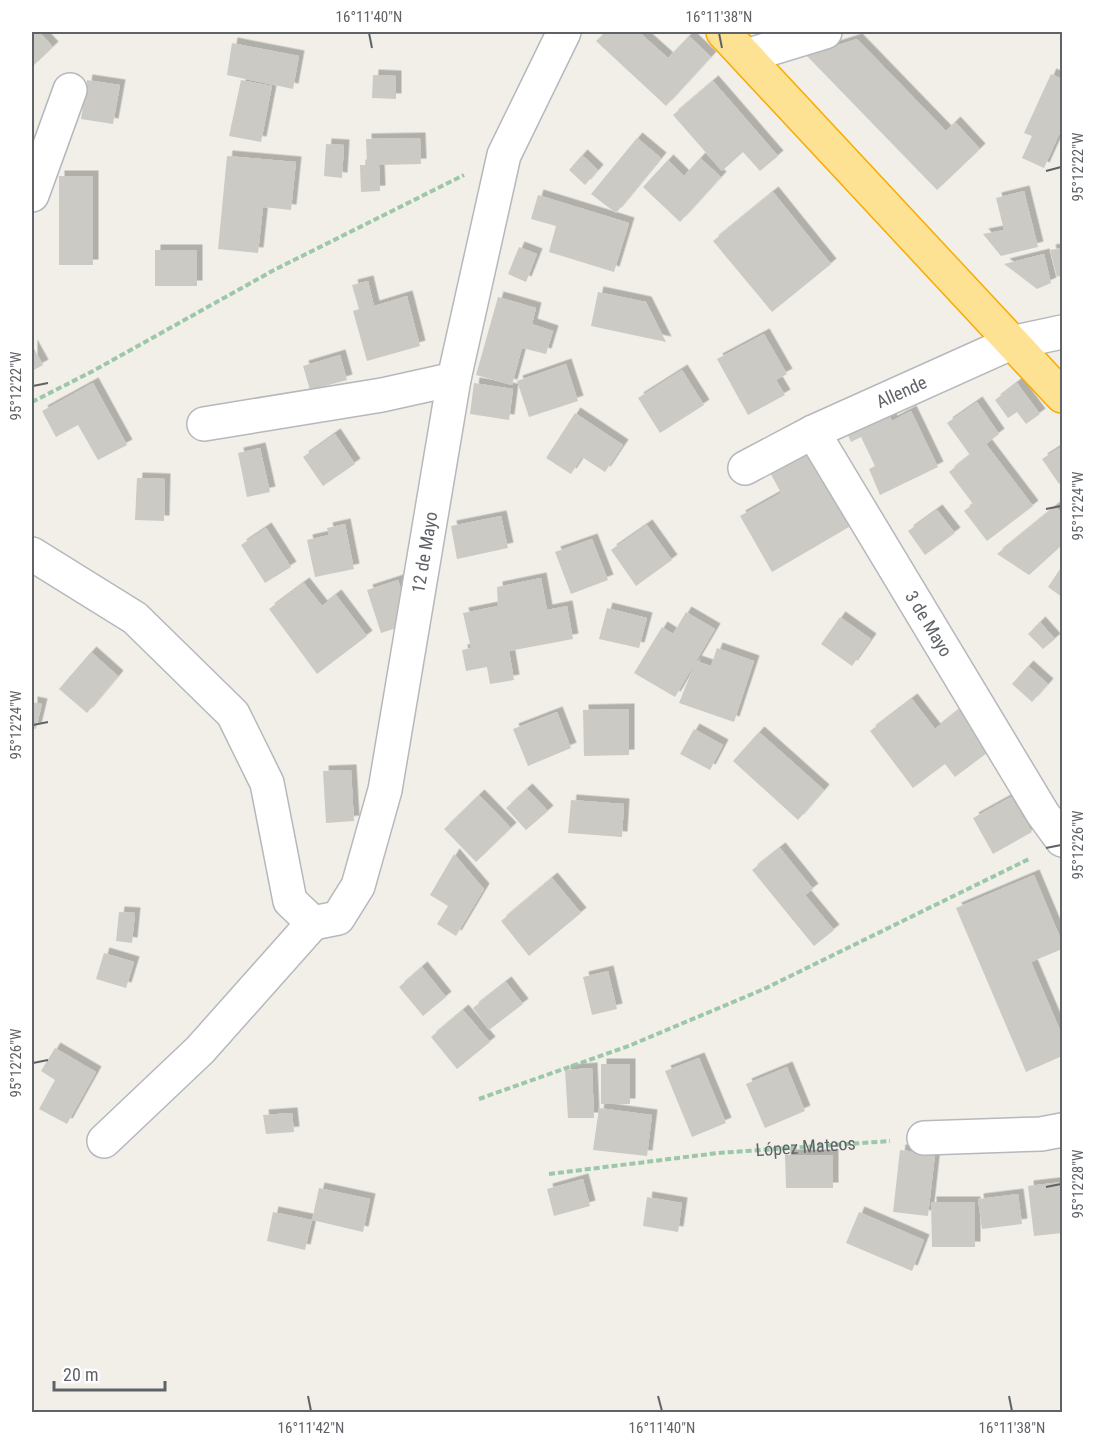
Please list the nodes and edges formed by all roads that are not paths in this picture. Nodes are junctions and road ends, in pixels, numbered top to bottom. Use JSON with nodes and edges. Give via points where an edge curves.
{"nodes":[{"id":1,"x":564,"y":32,"type":"edge"},
{"id":2,"x":723,"y":32,"type":"edge"},
{"id":3,"x":825,"y":32,"type":"edge"},
{"id":4,"x":746,"y":56,"type":"junction"},
{"id":5,"x":70,"y":90,"type":"dead end"},
{"id":6,"x":32,"y":191,"type":"edge"},
{"id":7,"x":1062,"y":332,"type":"edge"},
{"id":8,"x":1011,"y":343,"type":"junction"},
{"id":9,"x":454,"y":379,"type":"junction"},
{"id":10,"x":1062,"y":396,"type":"edge"},
{"id":11,"x":204,"y":424,"type":"dead end"},
{"id":12,"x":813,"y":432,"type":"junction"},
{"id":13,"x":745,"y":468,"type":"dead end"},
{"id":14,"x":32,"y":554,"type":"edge"},
{"id":15,"x":1052,"y":847,"type":"edge"},
{"id":16,"x":313,"y":923,"type":"junction"},
{"id":17,"x":1062,"y":1130,"type":"edge"},
{"id":18,"x":924,"y":1138,"type":"road end"},
{"id":19,"x":104,"y":1141,"type":"dead end"}],
"edges":[{"from":1,"to":9,"type":"street","name":"12 de Mayo","via":[[504,155]]},
{"from":2,"to":4,"type":"highway"},
{"from":3,"to":4,"type":"street"},
{"from":4,"to":8,"type":"highway"},
{"from":5,"to":6,"type":"street"},
{"from":7,"to":8,"type":"street","name":"Allende"},
{"from":8,"to":10,"type":"highway"},
{"from":8,"to":12,"type":"street","name":"Allende"},
{"from":9,"to":11,"type":"street"},
{"from":9,"to":16,"type":"street","name":"12 de Mayo","via":[[386,790],[358,886],[338,918]]},
{"from":12,"to":13,"type":"street","name":"Allende"},
{"from":12,"to":15,"type":"street","name":"3 de Mayo","via":[[1043,814]]},
{"from":14,"to":16,"type":"street","via":[[135,618],[233,714],[267,783],[290,901]]},
{"from":16,"to":19,"type":"street","via":[[200,1050]]},
{"from":17,"to":18,"type":"street"}]}
